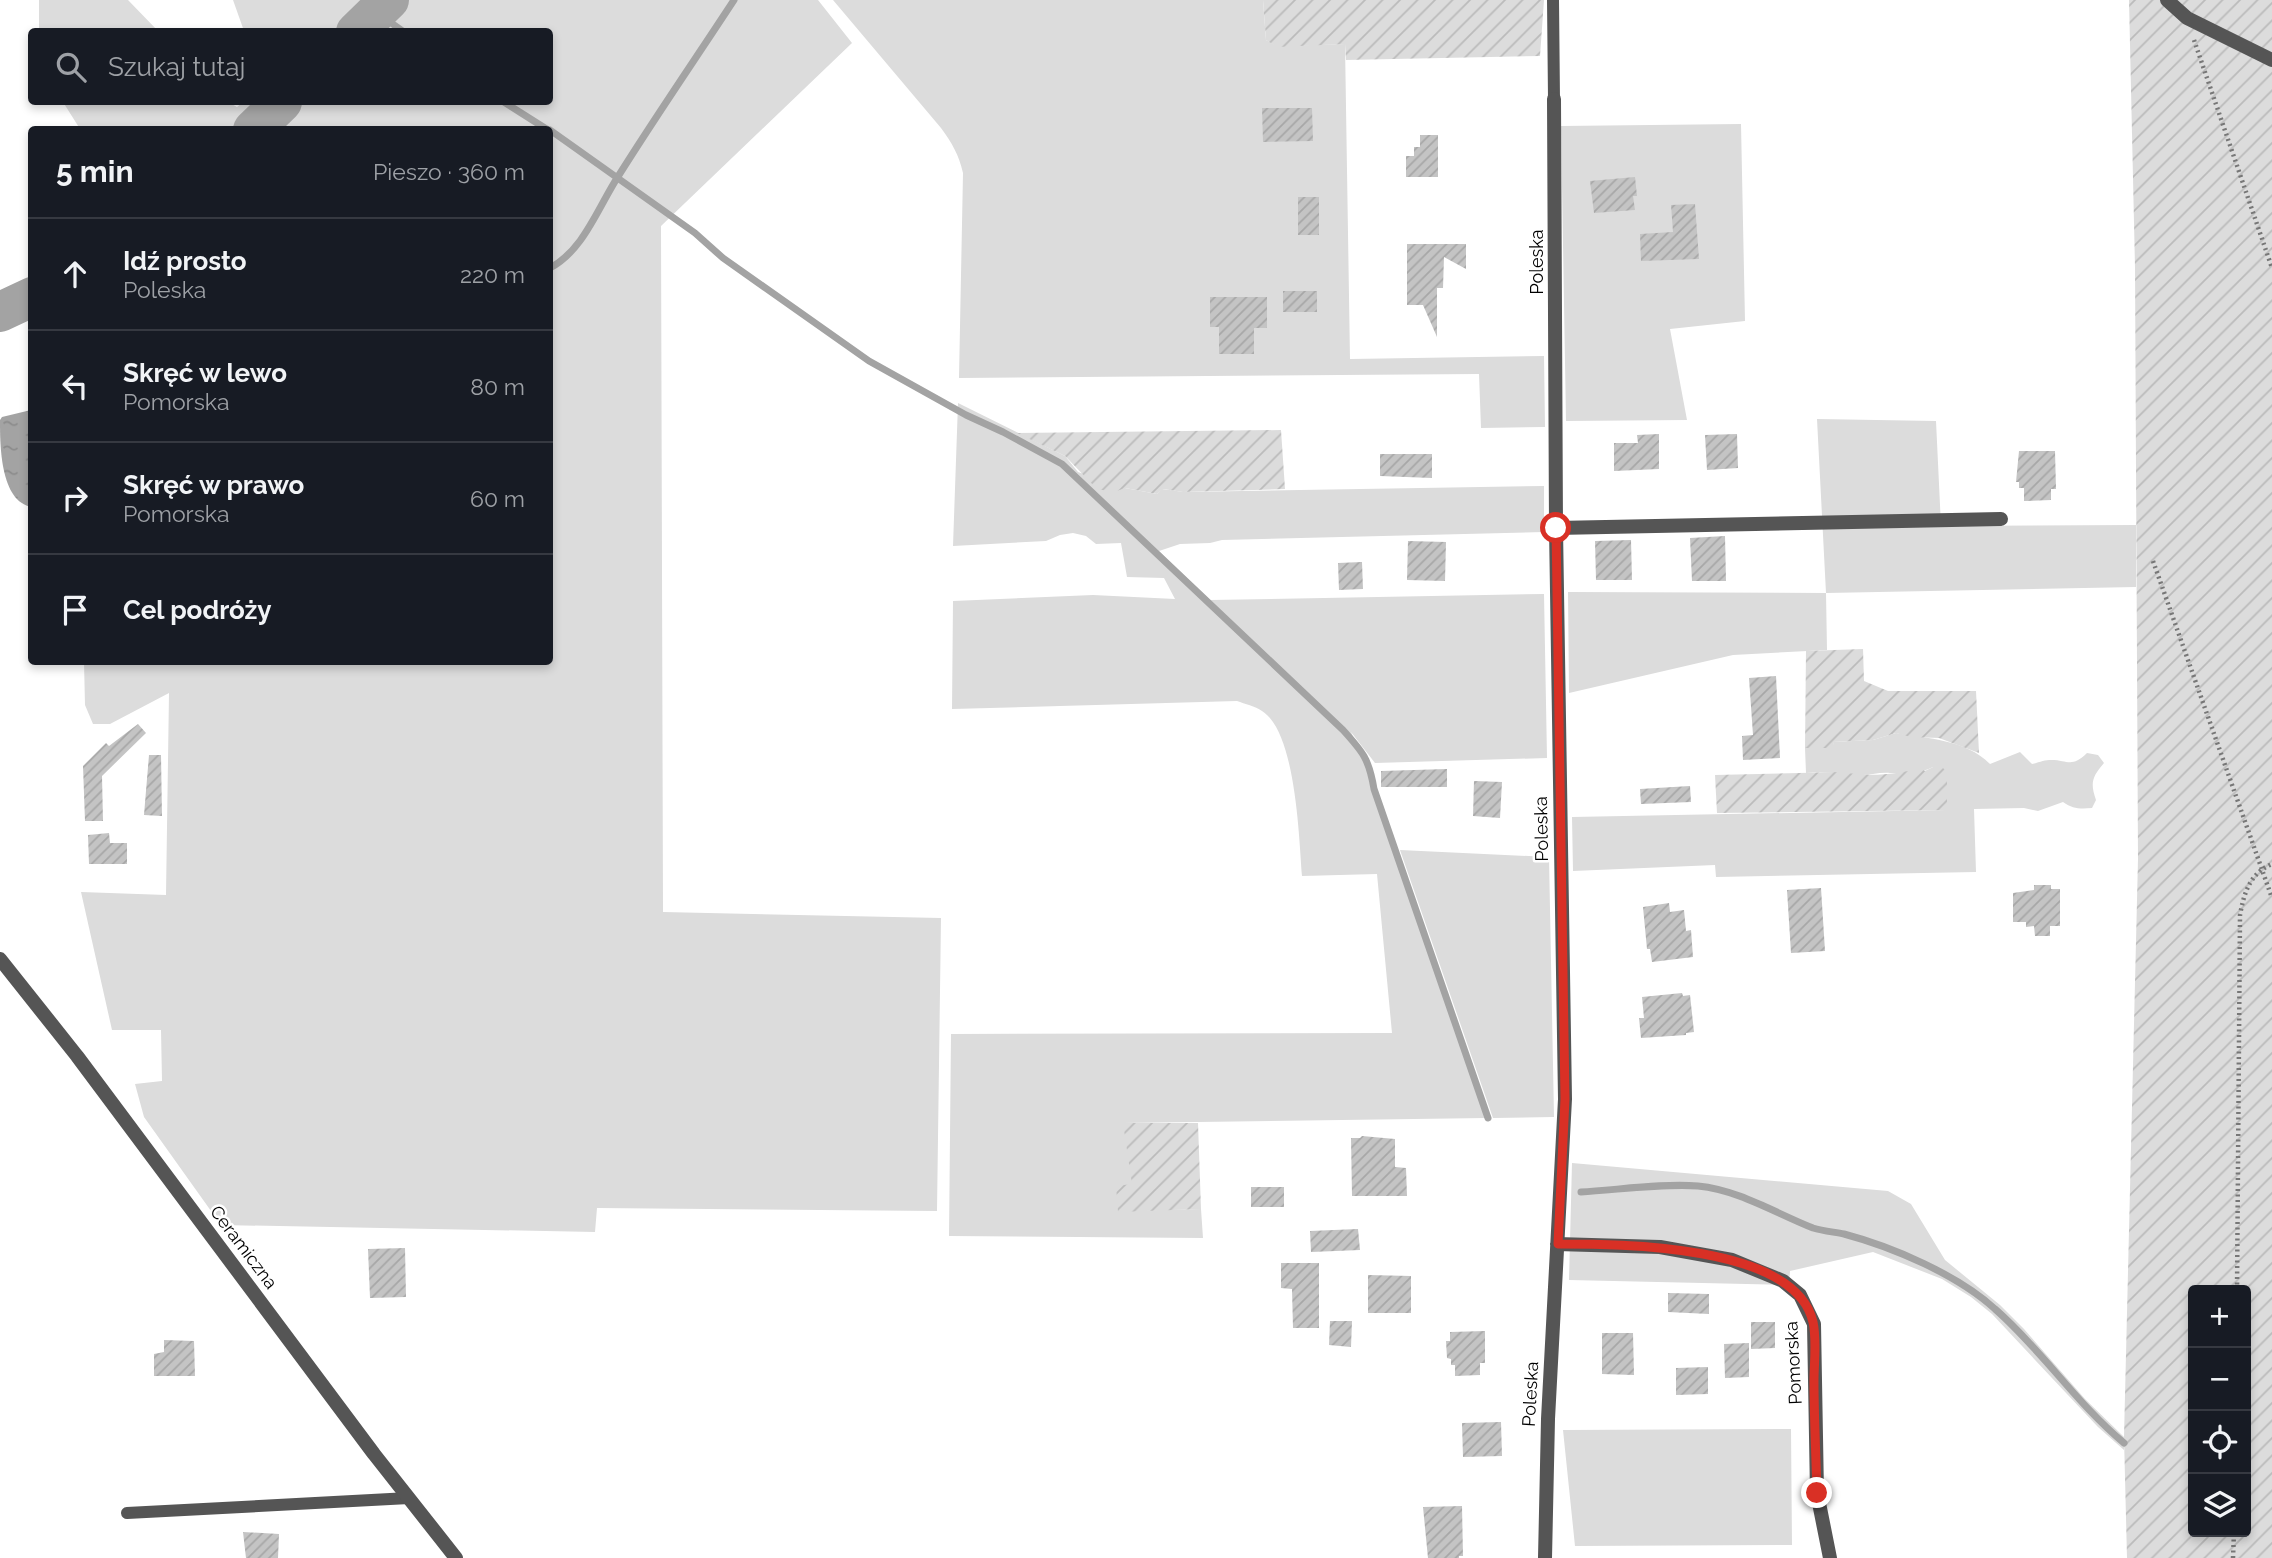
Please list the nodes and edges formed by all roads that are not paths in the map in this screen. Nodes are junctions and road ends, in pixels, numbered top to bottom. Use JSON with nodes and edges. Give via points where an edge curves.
{"nodes":[{"id":1,"x":1553,"y":0,"type":"edge"},
{"id":2,"x":2167,"y":0,"type":"edge"},
{"id":3,"x":2272,"y":60,"type":"edge"},
{"id":4,"x":1554,"y":99,"type":"joint"},
{"id":5,"x":2001,"y":519,"type":"dead end"},
{"id":6,"x":1556,"y":528,"type":"junction"},
{"id":7,"x":0,"y":959,"type":"edge"},
{"id":8,"x":1558,"y":1244,"type":"junction"},
{"id":9,"x":409,"y":1498,"type":"junction"},
{"id":10,"x":127,"y":1513,"type":"dead end"},
{"id":11,"x":456,"y":1558,"type":"edge"},
{"id":12,"x":1545,"y":1558,"type":"edge"},
{"id":13,"x":1830,"y":1558,"type":"edge"}],
"edges":[{"from":1,"to":4,"type":"lane"},
{"from":2,"to":3,"type":"street","via":[[2187,18]]},
{"from":4,"to":6,"type":"street","name":"Poleska"},
{"from":5,"to":6,"type":"street"},
{"from":6,"to":8,"type":"street","name":"Poleska","via":[[1565,1099]]},
{"from":7,"to":9,"type":"street","name":"Ceramiczna"},
{"from":8,"to":12,"type":"street","name":"Poleska"},
{"from":8,"to":13,"type":"street","name":"Pomorska","via":[[1660,1247],[1732,1260],[1783,1281],[1800,1295],[1814,1324],[1817,1493]]},
{"from":9,"to":10,"type":"lane"},
{"from":9,"to":11,"type":"street","name":"Ceramiczna"}]}
